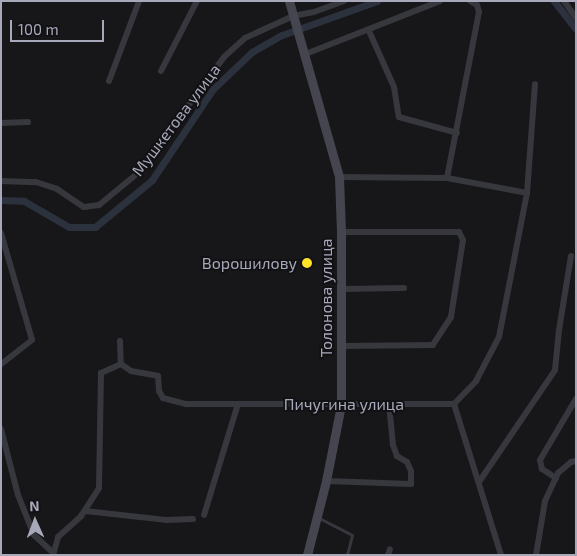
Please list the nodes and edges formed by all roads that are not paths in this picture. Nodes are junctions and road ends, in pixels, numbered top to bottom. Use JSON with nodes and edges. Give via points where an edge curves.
{"nodes":[{"id":1,"x":139,"y":1,"type":"edge"},
{"id":2,"x":197,"y":1,"type":"edge"},
{"id":3,"x":289,"y":1,"type":"edge"},
{"id":4,"x":344,"y":1,"type":"edge"},
{"id":5,"x":440,"y":1,"type":"edge"},
{"id":6,"x":470,"y":1,"type":"edge"},
{"id":7,"x":564,"y":1,"type":"edge"},
{"id":8,"x":576,"y":18,"type":"edge"},
{"id":9,"x":294,"y":19,"type":"junction"},
{"id":10,"x":369,"y":31,"type":"junction"},
{"id":11,"x":303,"y":55,"type":"junction"},
{"id":12,"x":161,"y":70,"type":"dead end"},
{"id":13,"x":109,"y":81,"type":"dead end"},
{"id":14,"x":535,"y":84,"type":"dead end"},
{"id":15,"x":1,"y":122,"type":"edge"},
{"id":16,"x":28,"y":122,"type":"dead end"},
{"id":17,"x":457,"y":133,"type":"junction"},
{"id":18,"x":339,"y":177,"type":"junction"},
{"id":19,"x":447,"y":178,"type":"junction"},
{"id":20,"x":1,"y":181,"type":"edge"},
{"id":21,"x":527,"y":192,"type":"junction"},
{"id":22,"x":341,"y":232,"type":"junction"},
{"id":23,"x":1,"y":234,"type":"edge"},
{"id":24,"x":571,"y":256,"type":"dead end"},
{"id":25,"x":404,"y":288,"type":"dead end"},
{"id":26,"x":343,"y":289,"type":"junction"},
{"id":27,"x":120,"y":341,"type":"dead end"},
{"id":28,"x":342,"y":346,"type":"junction"},
{"id":29,"x":1,"y":364,"type":"edge"},
{"id":30,"x":121,"y":364,"type":"junction"},
{"id":31,"x":576,"y":400,"type":"edge"},
{"id":32,"x":238,"y":404,"type":"junction"},
{"id":33,"x":389,"y":404,"type":"junction"},
{"id":34,"x":454,"y":404,"type":"junction"},
{"id":35,"x":341,"y":405,"type":"junction"},
{"id":36,"x":1,"y":429,"type":"edge"},
{"id":37,"x":576,"y":461,"type":"edge"},
{"id":38,"x":556,"y":478,"type":"junction"},
{"id":39,"x":326,"y":480,"type":"junction"},
{"id":40,"x":479,"y":482,"type":"junction"},
{"id":41,"x":85,"y":511,"type":"junction"},
{"id":42,"x":204,"y":515,"type":"dead end"},
{"id":43,"x":317,"y":517,"type":"junction"},
{"id":44,"x":193,"y":519,"type":"dead end"},
{"id":45,"x":53,"y":554,"type":"edge"},
{"id":46,"x":307,"y":555,"type":"edge"},
{"id":47,"x":348,"y":555,"type":"edge"},
{"id":48,"x":501,"y":555,"type":"edge"},
{"id":49,"x":536,"y":555,"type":"edge"}],
"edges":[{"from":1,"to":13,"type":"street"},
{"from":2,"to":12,"type":"street"},
{"from":3,"to":9,"type":"main road","name":"Толонова улица"},
{"from":4,"to":9,"type":"street","name":"Мушкетова улица"},
{"from":5,"to":10,"type":"street"},
{"from":6,"to":17,"type":"street","via":[[477,5],[479,12]]},
{"from":7,"to":8,"type":"street"},
{"from":9,"to":11,"type":"main road","name":"Толонова улица"},
{"from":9,"to":20,"type":"street","name":"Мушкетова улица","via":[[245,38],[224,56],[138,173],[99,206],[84,207],[57,189],[36,182]]},
{"from":10,"to":11,"type":"street"},
{"from":10,"to":17,"type":"street","via":[[394,87],[399,116]]},
{"from":11,"to":18,"type":"main road","name":"Толонова улица"},
{"from":14,"to":21,"type":"street"},
{"from":15,"to":16,"type":"street"},
{"from":17,"to":19,"type":"street"},
{"from":18,"to":19,"type":"street"},
{"from":18,"to":22,"type":"main road","name":"Толонова улица"},
{"from":19,"to":21,"type":"street"},
{"from":21,"to":34,"type":"street","via":[[499,337],[476,381]]},
{"from":22,"to":26,"type":"main road","name":"Толонова улица"},
{"from":22,"to":28,"type":"street","via":[[459,232],[463,240],[452,317],[433,345]]},
{"from":23,"to":29,"type":"street","via":[[32,340]]},
{"from":24,"to":40,"type":"street","via":[[555,370]]},
{"from":25,"to":26,"type":"street"},
{"from":26,"to":28,"type":"main road","name":"Толонова улица"},
{"from":27,"to":30,"type":"street"},
{"from":28,"to":35,"type":"main road","name":"Толонова улица"},
{"from":30,"to":32,"type":"street","name":"Пичугина улица","via":[[131,371],[158,376],[163,398],[186,404]]},
{"from":30,"to":41,"type":"street","via":[[101,373],[99,488]]},
{"from":31,"to":38,"type":"street","via":[[540,460],[542,469]]},
{"from":32,"to":35,"type":"street","name":"Пичугина улица"},
{"from":32,"to":42,"type":"street"},
{"from":33,"to":34,"type":"street","name":"Пичугина улица"},
{"from":33,"to":35,"type":"street","name":"Пичугина улица"},
{"from":33,"to":39,"type":"street","via":[[393,445],[397,456],[407,462],[411,470],[410,484]]},
{"from":34,"to":40,"type":"street"},
{"from":35,"to":39,"type":"main road","name":"Толонова улица"},
{"from":36,"to":45,"type":"street","via":[[18,495],[34,535]]},
{"from":37,"to":38,"type":"street"},
{"from":38,"to":49,"type":"street","via":[[544,501]]},
{"from":39,"to":43,"type":"main road","name":"Толонова улица"},
{"from":40,"to":48,"type":"street"},
{"from":41,"to":44,"type":"street","via":[[166,520]]},
{"from":41,"to":45,"type":"street","via":[[58,537]]},
{"from":43,"to":46,"type":"main road","name":"Толонова улица"},
{"from":43,"to":47,"type":"lane","via":[[352,535]]}]}
